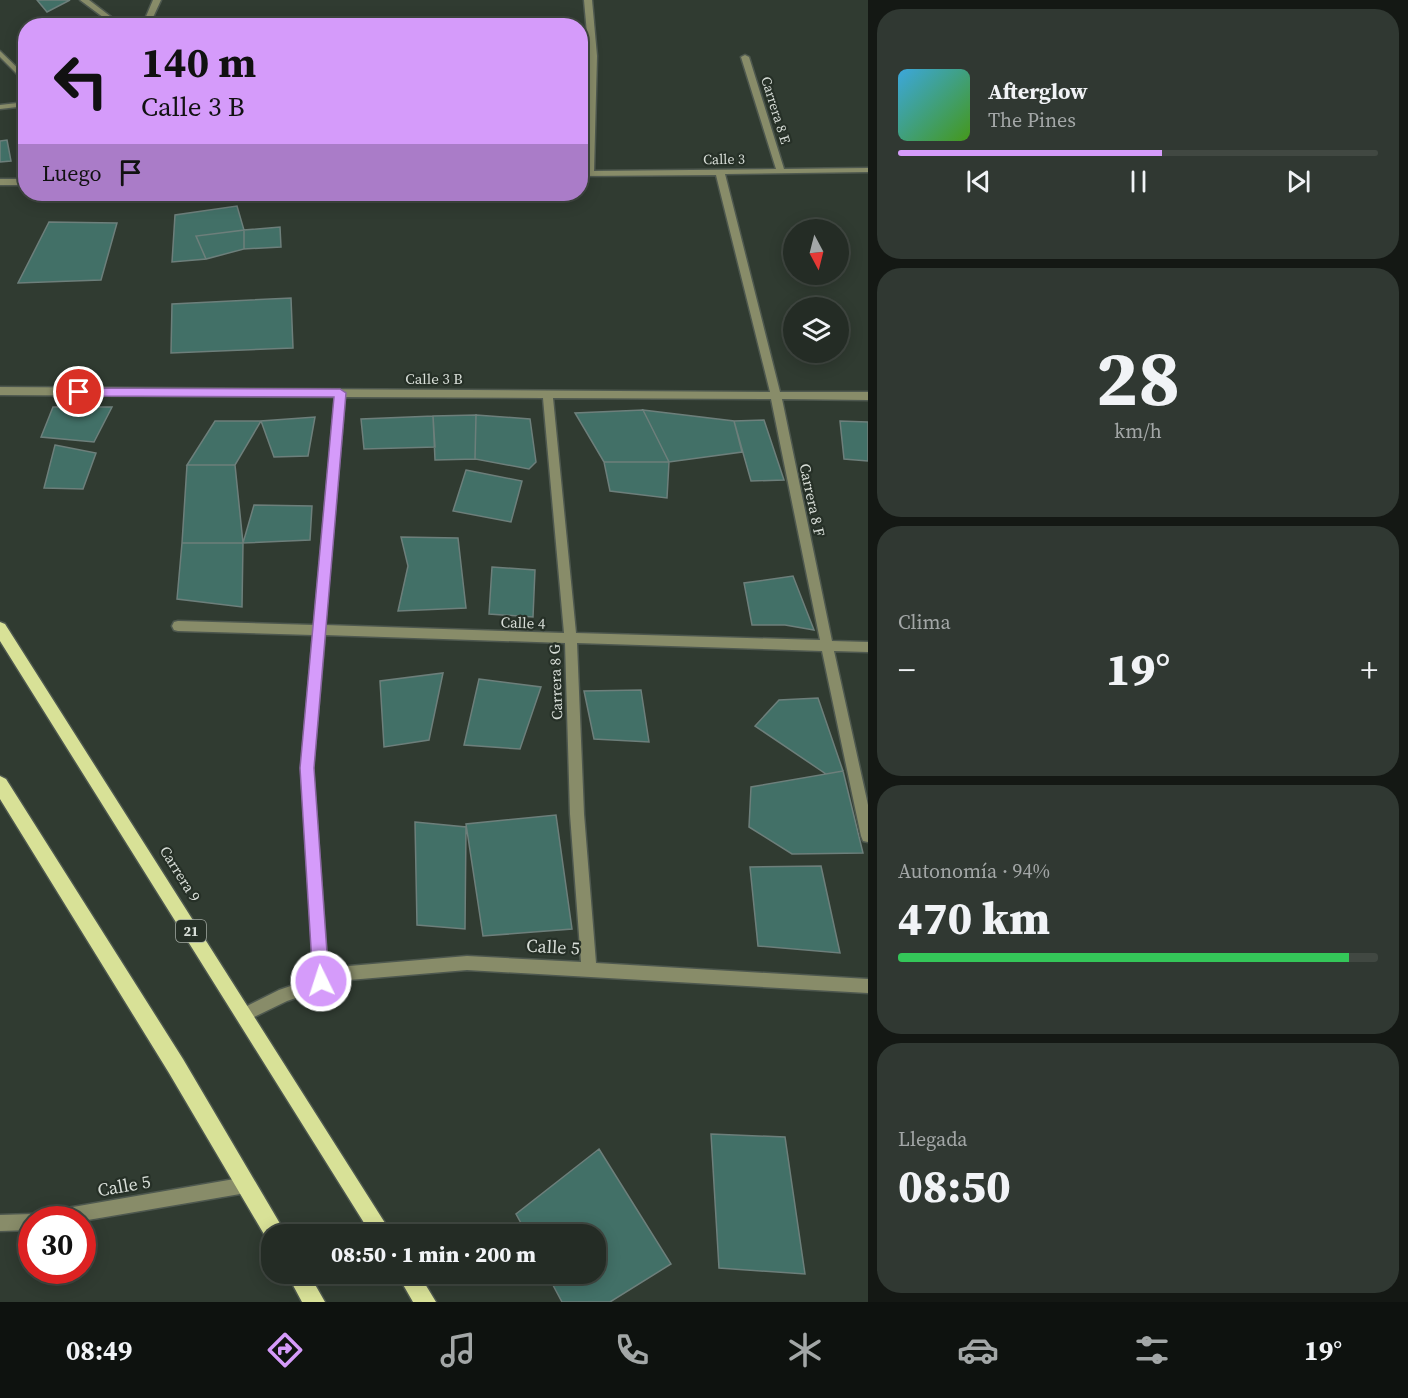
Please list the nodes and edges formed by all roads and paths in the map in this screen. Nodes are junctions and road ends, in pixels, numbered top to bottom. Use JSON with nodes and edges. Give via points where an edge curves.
{"nodes":[{"id":1,"x":84,"y":0,"type":"edge"},
{"id":2,"x":157,"y":0,"type":"edge"},
{"id":3,"x":588,"y":0,"type":"edge"},
{"id":4,"x":109,"y":18,"type":"edge"},
{"id":5,"x":149,"y":18,"type":"edge"},
{"id":6,"x":0,"y":53,"type":"edge"},
{"id":7,"x":745,"y":57,"type":"dead end"},
{"id":8,"x":18,"y":72,"type":"edge"},
{"id":9,"x":18,"y":105,"type":"edge"},
{"id":10,"x":0,"y":107,"type":"edge"},
{"id":11,"x":588,"y":130,"type":"edge"},
{"id":12,"x":868,"y":170,"type":"edge"},
{"id":13,"x":720,"y":172,"type":"junction"},
{"id":14,"x":781,"y":172,"type":"junction"},
{"id":15,"x":588,"y":174,"type":"edge"},
{"id":16,"x":0,"y":182,"type":"edge"},
{"id":17,"x":18,"y":182,"type":"edge"},
{"id":18,"x":0,"y":391,"type":"edge"},
{"id":19,"x":340,"y":393,"type":"junction"},
{"id":20,"x":548,"y":394,"type":"junction"},
{"id":21,"x":776,"y":396,"type":"junction"},
{"id":22,"x":868,"y":396,"type":"edge"},
{"id":23,"x":178,"y":626,"type":"dead end"},
{"id":24,"x":0,"y":628,"type":"edge"},
{"id":25,"x":318,"y":631,"type":"junction"},
{"id":26,"x":571,"y":640,"type":"junction"},
{"id":27,"x":828,"y":646,"type":"junction"},
{"id":28,"x":868,"y":647,"type":"edge"},
{"id":29,"x":0,"y":784,"type":"edge"},
{"id":30,"x":868,"y":836,"type":"edge"},
{"id":31,"x":589,"y":968,"type":"junction"},
{"id":32,"x":321,"y":981,"type":"junction"},
{"id":33,"x":868,"y":986,"type":"edge"},
{"id":34,"x":244,"y":1015,"type":"junction"},
{"id":35,"x":246,"y":1185,"type":"junction"},
{"id":36,"x":96,"y":1211,"type":"edge"},
{"id":37,"x":18,"y":1222,"type":"edge"},
{"id":38,"x":0,"y":1223,"type":"edge"},
{"id":39,"x":268,"y":1224,"type":"edge"},
{"id":40,"x":376,"y":1224,"type":"edge"},
{"id":41,"x":303,"y":1284,"type":"edge"},
{"id":42,"x":413,"y":1284,"type":"edge"},
{"id":43,"x":314,"y":1302,"type":"edge"},
{"id":44,"x":425,"y":1302,"type":"edge"}],
"edges":[{"from":1,"to":4,"type":"street"},
{"from":2,"to":5,"type":"street"},
{"from":3,"to":11,"type":"street","via":[[593,56]]},
{"from":6,"to":8,"type":"street"},
{"from":7,"to":14,"type":"street","name":"Carrera 8 E"},
{"from":9,"to":10,"type":"street"},
{"from":12,"to":14,"type":"street","name":"Calle 3"},
{"from":13,"to":14,"type":"street","name":"Calle 3"},
{"from":13,"to":15,"type":"street","name":"Calle 3"},
{"from":13,"to":21,"type":"street","name":"Carrera 8 F"},
{"from":16,"to":17,"type":"street"},
{"from":18,"to":19,"type":"street","name":"Calle 3 B"},
{"from":19,"to":20,"type":"street","name":"Calle 3 B"},
{"from":19,"to":25,"type":"street"},
{"from":20,"to":21,"type":"street","name":"Calle 3 B"},
{"from":20,"to":26,"type":"street","name":"Carrera 8 G"},
{"from":21,"to":22,"type":"street","name":"Calle 3 B"},
{"from":21,"to":27,"type":"street","name":"Carrera 8 F"},
{"from":23,"to":25,"type":"street","name":"Calle 4"},
{"from":24,"to":34,"type":"main road","name":"Carrera 9","number":"21"},
{"from":25,"to":26,"type":"street","name":"Calle 4"},
{"from":25,"to":32,"type":"street","via":[[307,768]]},
{"from":26,"to":27,"type":"street","name":"Calle 4"},
{"from":26,"to":31,"type":"street","name":"Carrera 8 G","via":[[577,814]]},
{"from":27,"to":28,"type":"street","name":"Calle 4"},
{"from":27,"to":30,"type":"street","name":"Carrera 8 F"},
{"from":29,"to":35,"type":"main road","via":[[177,1066]]},
{"from":31,"to":32,"type":"street","name":"Calle 5","via":[[467,963],[349,972]]},
{"from":31,"to":33,"type":"street","name":"Calle 5"},
{"from":32,"to":34,"type":"street","name":"Calle 5"},
{"from":34,"to":40,"type":"main road","name":"Carrera 9","number":"21"},
{"from":35,"to":36,"type":"street","name":"Calle 5"},
{"from":35,"to":39,"type":"main road"},
{"from":37,"to":38,"type":"street"},
{"from":41,"to":43,"type":"main road"},
{"from":42,"to":44,"type":"main road"}]}
